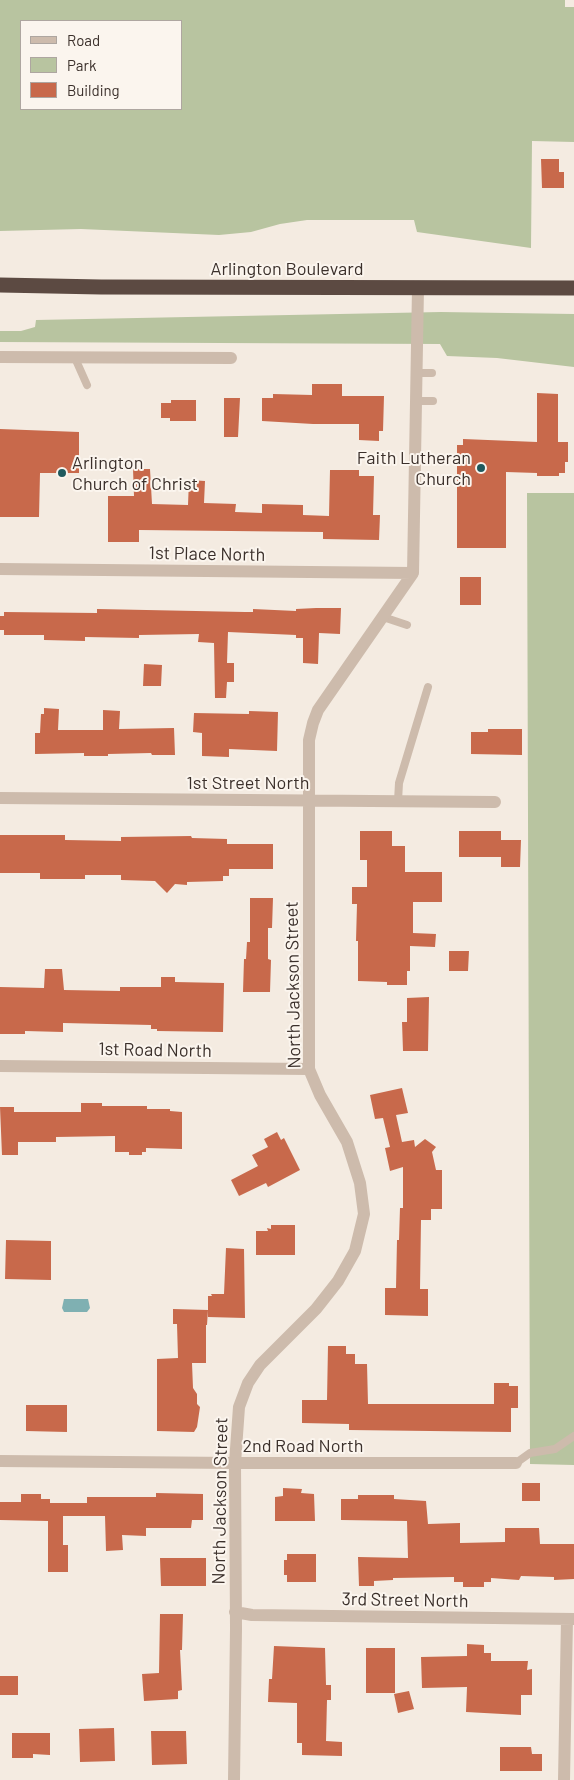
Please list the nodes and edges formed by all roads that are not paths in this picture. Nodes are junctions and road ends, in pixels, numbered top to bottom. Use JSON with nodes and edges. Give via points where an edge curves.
{"nodes":[{"id":1,"x":0,"y":285,"type":"edge"},
{"id":2,"x":418,"y":288,"type":"junction"},
{"id":3,"x":574,"y":288,"type":"edge"},
{"id":4,"x":0,"y":357,"type":"edge"},
{"id":5,"x":75,"y":358,"type":"junction"},
{"id":6,"x":231,"y":358,"type":"dead end"},
{"id":7,"x":432,"y":372,"type":"dead end"},
{"id":8,"x":418,"y":373,"type":"junction"},
{"id":9,"x":87,"y":385,"type":"dead end"},
{"id":10,"x":417,"y":401,"type":"junction"},
{"id":11,"x":432,"y":401,"type":"dead end"},
{"id":12,"x":0,"y":569,"type":"edge"},
{"id":13,"x":413,"y":574,"type":"junction"},
{"id":14,"x":383,"y":617,"type":"junction"},
{"id":15,"x":407,"y":625,"type":"dead end"},
{"id":16,"x":428,"y":687,"type":"dead end"},
{"id":17,"x":0,"y":798,"type":"edge"},
{"id":18,"x":310,"y":800,"type":"junction"},
{"id":19,"x":398,"y":801,"type":"junction"},
{"id":20,"x":496,"y":802,"type":"dead end"},
{"id":21,"x":0,"y":1066,"type":"edge"},
{"id":22,"x":309,"y":1069,"type":"junction"},
{"id":23,"x":574,"y":1436,"type":"edge"},
{"id":24,"x":0,"y":1461,"type":"edge"},
{"id":25,"x":235,"y":1463,"type":"junction"},
{"id":26,"x":516,"y":1463,"type":"joint"},
{"id":27,"x":235,"y":1612,"type":"junction"},
{"id":28,"x":570,"y":1619,"type":"edge"},
{"id":29,"x":234,"y":1780,"type":"edge"},
{"id":30,"x":564,"y":1780,"type":"edge"}],
"edges":[{"from":1,"to":2,"type":"highway","name":"Arlington Boulevard"},
{"from":2,"to":3,"type":"highway","name":"Arlington Boulevard"},
{"from":2,"to":8,"type":"street"},
{"from":4,"to":5,"type":"street"},
{"from":5,"to":6,"type":"street"},
{"from":5,"to":9,"type":"lane"},
{"from":7,"to":8,"type":"lane"},
{"from":8,"to":10,"type":"street"},
{"from":10,"to":11,"type":"lane"},
{"from":10,"to":13,"type":"street"},
{"from":12,"to":13,"type":"street","name":"1st Place North"},
{"from":13,"to":14,"type":"street","name":"North Jackson Street"},
{"from":14,"to":15,"type":"lane"},
{"from":14,"to":18,"type":"street","name":"North Jackson Street","via":[[318,710],[309,740]]},
{"from":16,"to":19,"type":"lane","via":[[399,783]]},
{"from":17,"to":18,"type":"street","name":"1st Street North"},
{"from":18,"to":19,"type":"street","name":"1st Street North"},
{"from":18,"to":22,"type":"street","name":"North Jackson Street"},
{"from":19,"to":20,"type":"street","name":"1st Street North"},
{"from":21,"to":22,"type":"street","name":"1st Road North"},
{"from":22,"to":25,"type":"street","name":"North Jackson Street","via":[[347,1142],[360,1183],[364,1214],[355,1251],[338,1281],[316,1309],[260,1365],[248,1383],[239,1407]]},
{"from":23,"to":26,"type":"lane","via":[[555,1449],[530,1453]]},
{"from":24,"to":25,"type":"street","name":"2nd Road North"},
{"from":25,"to":26,"type":"street","name":"2nd Road North"},
{"from":25,"to":27,"type":"street","name":"North Jackson Street"},
{"from":27,"to":28,"type":"street","name":"3rd Street North","via":[[252,1615]]},
{"from":27,"to":29,"type":"street","name":"North Jackson Street"},
{"from":28,"to":30,"type":"street"}]}
